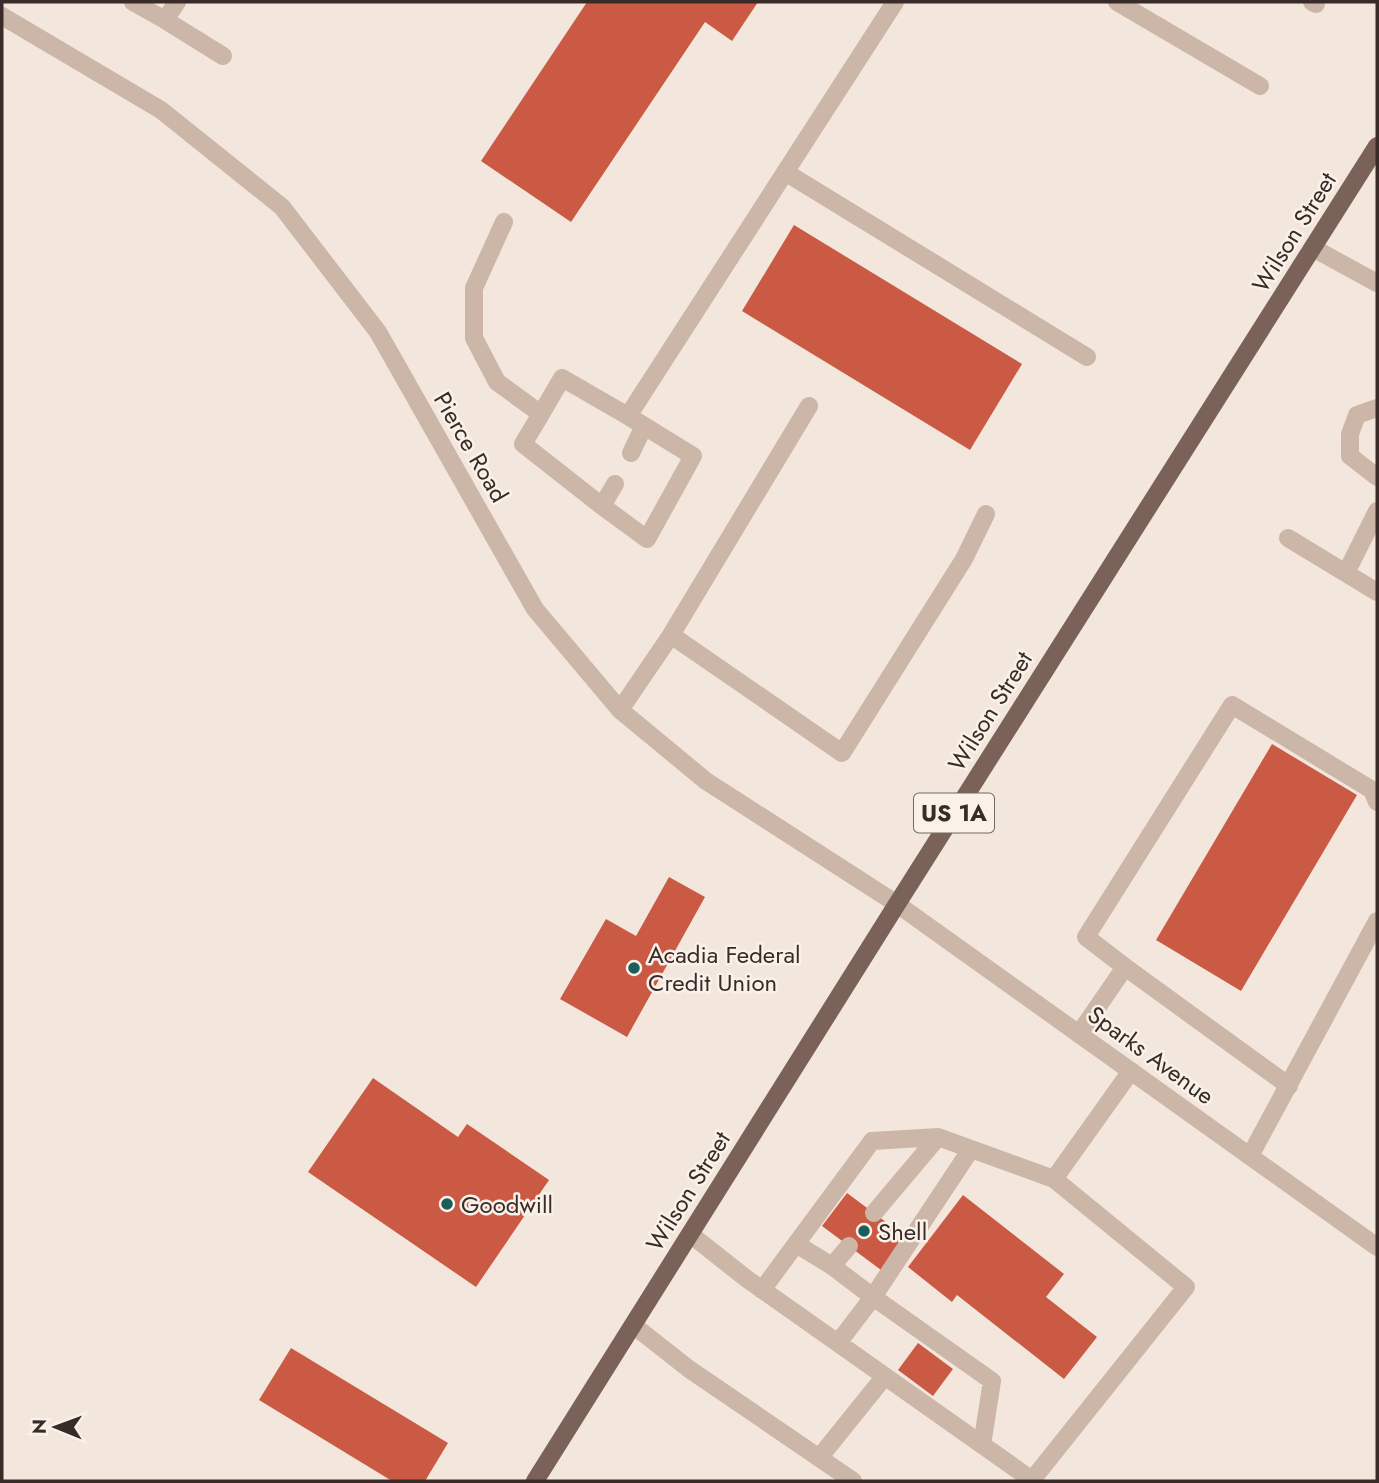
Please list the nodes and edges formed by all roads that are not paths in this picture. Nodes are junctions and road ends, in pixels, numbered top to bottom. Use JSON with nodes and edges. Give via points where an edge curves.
{"nodes":[{"id":1,"x":134,"y":2,"type":"edge"},
{"id":2,"x":177,"y":2,"type":"edge"},
{"id":3,"x":895,"y":2,"type":"edge"},
{"id":4,"x":1117,"y":2,"type":"edge"},
{"id":5,"x":2,"y":16,"type":"edge"},
{"id":6,"x":165,"y":20,"type":"junction"},
{"id":7,"x":223,"y":56,"type":"dead end"},
{"id":8,"x":1260,"y":86,"type":"dead end"},
{"id":9,"x":1377,"y":146,"type":"edge"},
{"id":10,"x":785,"y":172,"type":"junction"},
{"id":11,"x":505,"y":222,"type":"dead end"},
{"id":12,"x":1313,"y":248,"type":"junction"},
{"id":13,"x":1377,"y":283,"type":"edge"},
{"id":14,"x":1087,"y":357,"type":"dead end"},
{"id":15,"x":809,"y":406,"type":"dead end"},
{"id":16,"x":1377,"y":408,"type":"edge"},
{"id":17,"x":541,"y":414,"type":"junction"},
{"id":18,"x":628,"y":416,"type":"junction"},
{"id":19,"x":644,"y":426,"type":"junction"},
{"id":20,"x":631,"y":453,"type":"dead end"},
{"id":21,"x":1377,"y":477,"type":"edge"},
{"id":22,"x":615,"y":484,"type":"dead end"},
{"id":23,"x":602,"y":506,"type":"junction"},
{"id":24,"x":1377,"y":511,"type":"edge"},
{"id":25,"x":986,"y":514,"type":"dead end"},
{"id":26,"x":1288,"y":538,"type":"dead end"},
{"id":27,"x":1346,"y":573,"type":"junction"},
{"id":28,"x":1377,"y":592,"type":"edge"},
{"id":29,"x":671,"y":635,"type":"junction"},
{"id":30,"x":620,"y":710,"type":"junction"},
{"id":31,"x":1377,"y":802,"type":"edge"},
{"id":32,"x":897,"y":904,"type":"junction"},
{"id":33,"x":1377,"y":921,"type":"edge"},
{"id":34,"x":1125,"y":967,"type":"junction"},
{"id":35,"x":1079,"y":1034,"type":"junction"},
{"id":36,"x":1131,"y":1071,"type":"junction"},
{"id":37,"x":1289,"y":1086,"type":"junction"},
{"id":38,"x":938,"y":1137,"type":"junction"},
{"id":39,"x":971,"y":1149,"type":"junction"},
{"id":40,"x":1250,"y":1156,"type":"junction"},
{"id":41,"x":1054,"y":1179,"type":"junction"},
{"id":42,"x":874,"y":1213,"type":"dead end"},
{"id":43,"x":691,"y":1234,"type":"junction"},
{"id":44,"x":796,"y":1244,"type":"junction"},
{"id":45,"x":849,"y":1246,"type":"dead end"},
{"id":46,"x":1377,"y":1247,"type":"edge"},
{"id":47,"x":832,"y":1266,"type":"junction"},
{"id":48,"x":762,"y":1290,"type":"junction"},
{"id":49,"x":873,"y":1297,"type":"junction"},
{"id":50,"x":633,"y":1325,"type":"junction"},
{"id":51,"x":838,"y":1343,"type":"junction"},
{"id":52,"x":885,"y":1376,"type":"junction"},
{"id":53,"x":982,"y":1445,"type":"junction"},
{"id":54,"x":819,"y":1458,"type":"junction"},
{"id":55,"x":535,"y":1481,"type":"edge"},
{"id":56,"x":853,"y":1481,"type":"edge"}],
"edges":[{"from":1,"to":6,"type":"street"},
{"from":2,"to":6,"type":"street"},
{"from":3,"to":10,"type":"street"},
{"from":4,"to":8,"type":"street"},
{"from":5,"to":30,"type":"street","name":"Pierce Road","via":[[161,110],[282,207],[378,332],[535,609]]},
{"from":6,"to":7,"type":"street"},
{"from":9,"to":12,"type":"main road","name":"Wilson Street","number":"US 1A"},
{"from":10,"to":14,"type":"street"},
{"from":10,"to":18,"type":"street"},
{"from":11,"to":17,"type":"street","via":[[474,288],[474,338],[497,382]]},
{"from":12,"to":13,"type":"street"},
{"from":12,"to":32,"type":"main road","name":"Wilson Street","number":"US 1A"},
{"from":15,"to":29,"type":"street"},
{"from":16,"to":21,"type":"street","via":[[1357,415],[1350,434],[1350,456]]},
{"from":17,"to":18,"type":"street","via":[[562,379]]},
{"from":17,"to":23,"type":"street","via":[[523,444]]},
{"from":18,"to":19,"type":"street"},
{"from":19,"to":20,"type":"street"},
{"from":19,"to":23,"type":"street","via":[[693,456],[647,539]]},
{"from":22,"to":23,"type":"street"},
{"from":24,"to":27,"type":"street"},
{"from":25,"to":29,"type":"street","via":[[964,559],[842,753]]},
{"from":26,"to":27,"type":"street"},
{"from":27,"to":28,"type":"street"},
{"from":29,"to":30,"type":"street"},
{"from":30,"to":32,"type":"street","name":"Pierce Road","via":[[706,781]]},
{"from":31,"to":34,"type":"street","via":[[1372,790],[1232,705],[1086,937]]},
{"from":32,"to":35,"type":"street","name":"Sparks Avenue"},
{"from":32,"to":43,"type":"main road","name":"Wilson Street","number":"US 1A"},
{"from":33,"to":37,"type":"street"},
{"from":34,"to":35,"type":"street"},
{"from":34,"to":37,"type":"street"},
{"from":35,"to":36,"type":"street","name":"Sparks Avenue"},
{"from":36,"to":40,"type":"street","name":"Sparks Avenue"},
{"from":36,"to":41,"type":"street"},
{"from":37,"to":40,"type":"street"},
{"from":38,"to":39,"type":"street"},
{"from":38,"to":42,"type":"street"},
{"from":38,"to":44,"type":"street","via":[[872,1141]]},
{"from":39,"to":41,"type":"street"},
{"from":39,"to":49,"type":"street"},
{"from":40,"to":46,"type":"street","name":"Sparks Avenue"},
{"from":41,"to":53,"type":"street","via":[[1186,1287],[1032,1480]]},
{"from":43,"to":48,"type":"street"},
{"from":43,"to":50,"type":"main road","name":"Wilson Street","number":"US 1A"},
{"from":44,"to":47,"type":"street"},
{"from":44,"to":48,"type":"street"},
{"from":45,"to":47,"type":"street"},
{"from":47,"to":49,"type":"street"},
{"from":48,"to":51,"type":"street"},
{"from":49,"to":51,"type":"street"},
{"from":49,"to":53,"type":"street","via":[[992,1381]]},
{"from":50,"to":54,"type":"street","via":[[689,1370]]},
{"from":50,"to":55,"type":"main road","name":"Wilson Street","number":"US 1A"},
{"from":51,"to":52,"type":"street"},
{"from":52,"to":53,"type":"street"},
{"from":52,"to":54,"type":"street"},
{"from":54,"to":56,"type":"street"}]}
